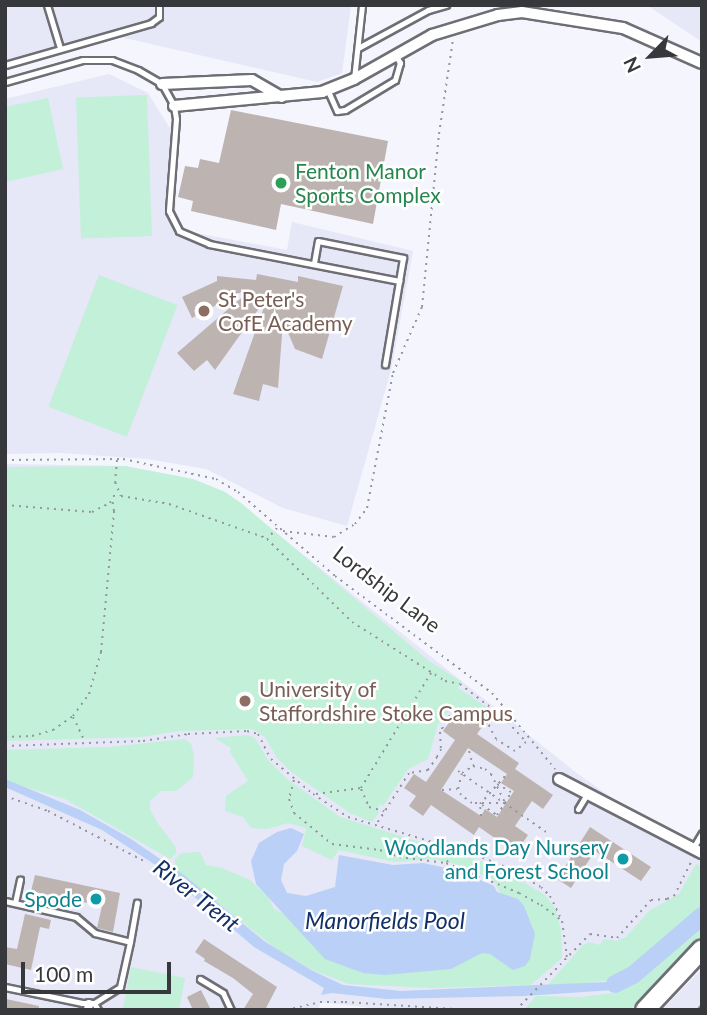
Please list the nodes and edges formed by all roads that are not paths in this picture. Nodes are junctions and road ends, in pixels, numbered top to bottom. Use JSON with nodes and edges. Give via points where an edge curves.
{"nodes":[{"id":1,"x":47,"y":5,"type":"edge"},
{"id":2,"x":159,"y":5,"type":"edge"},
{"id":3,"x":362,"y":5,"type":"edge"},
{"id":4,"x":418,"y":5,"type":"edge"},
{"id":5,"x":446,"y":5,"type":"edge"},
{"id":6,"x":522,"y":9,"type":"edge"},
{"id":7,"x":421,"y":14,"type":"junction"},
{"id":8,"x":60,"y":48,"type":"junction"},
{"id":9,"x":358,"y":48,"type":"junction"},
{"id":10,"x":395,"y":54,"type":"junction"},
{"id":11,"x":702,"y":63,"type":"edge"},
{"id":12,"x":5,"y":65,"type":"edge"},
{"id":13,"x":354,"y":79,"type":"junction"},
{"id":14,"x":5,"y":82,"type":"edge"},
{"id":15,"x":162,"y":84,"type":"junction"},
{"id":16,"x":328,"y":91,"type":"junction"},
{"id":17,"x":281,"y":97,"type":"junction"},
{"id":18,"x":174,"y":106,"type":"junction"},
{"id":19,"x":314,"y":263,"type":"junction"},
{"id":20,"x":400,"y":281,"type":"junction"},
{"id":21,"x":386,"y":364,"type":"dead end"},
{"id":22,"x":559,"y":779,"type":"road end"},
{"id":23,"x":587,"y":794,"type":"junction"},
{"id":24,"x":578,"y":809,"type":"dead end"},
{"id":25,"x":702,"y":833,"type":"edge"},
{"id":26,"x":698,"y":850,"type":"edge"},
{"id":27,"x":20,"y":880,"type":"dead end"},
{"id":28,"x":5,"y":901,"type":"edge"},
{"id":29,"x":15,"y":903,"type":"junction"},
{"id":30,"x":137,"y":903,"type":"dead end"},
{"id":31,"x":130,"y":942,"type":"junction"},
{"id":32,"x":702,"y":949,"type":"edge"},
{"id":33,"x":200,"y":979,"type":"dead end"},
{"id":34,"x":5,"y":987,"type":"edge"},
{"id":35,"x":90,"y":1006,"type":"edge"},
{"id":36,"x":98,"y":1010,"type":"edge"},
{"id":37,"x":231,"y":1010,"type":"edge"},
{"id":38,"x":645,"y":1010,"type":"edge"}],
"edges":[{"from":1,"to":8,"type":"lane"},
{"from":2,"to":8,"type":"lane","via":[[159,17],[151,23]]},
{"from":3,"to":9,"type":"lane"},
{"from":4,"to":7,"type":"lane"},
{"from":5,"to":7,"type":"lane"},
{"from":6,"to":10,"type":"street","via":[[432,35]]},
{"from":6,"to":11,"type":"street","via":[[623,28]]},
{"from":7,"to":9,"type":"lane"},
{"from":8,"to":12,"type":"lane"},
{"from":9,"to":13,"type":"lane"},
{"from":10,"to":13,"type":"street"},
{"from":10,"to":16,"type":"lane","via":[[400,63],[395,80],[345,110],[337,111]]},
{"from":13,"to":16,"type":"street"},
{"from":14,"to":15,"type":"lane","via":[[83,60],[112,60]]},
{"from":15,"to":17,"type":"street","via":[[252,80]]},
{"from":15,"to":18,"type":"lane"},
{"from":16,"to":17,"type":"street"},
{"from":17,"to":18,"type":"street"},
{"from":18,"to":19,"type":"lane","via":[[169,211],[179,231],[209,244]]},
{"from":19,"to":20,"type":"lane"},
{"from":19,"to":20,"type":"lane","via":[[318,240],[403,258]]},
{"from":20,"to":21,"type":"lane"},
{"from":22,"to":23,"type":"street"},
{"from":23,"to":24,"type":"lane"},
{"from":23,"to":26,"type":"street"},
{"from":25,"to":26,"type":"lane"},
{"from":27,"to":29,"type":"lane"},
{"from":28,"to":29,"type":"lane"},
{"from":29,"to":31,"type":"lane","via":[[76,917],[94,933]]},
{"from":30,"to":31,"type":"lane"},
{"from":31,"to":35,"type":"lane","via":[[120,987]]},
{"from":32,"to":38,"type":"highway"},
{"from":33,"to":37,"type":"lane","via":[[223,993]]},
{"from":34,"to":35,"type":"lane"},
{"from":35,"to":36,"type":"lane"}]}
